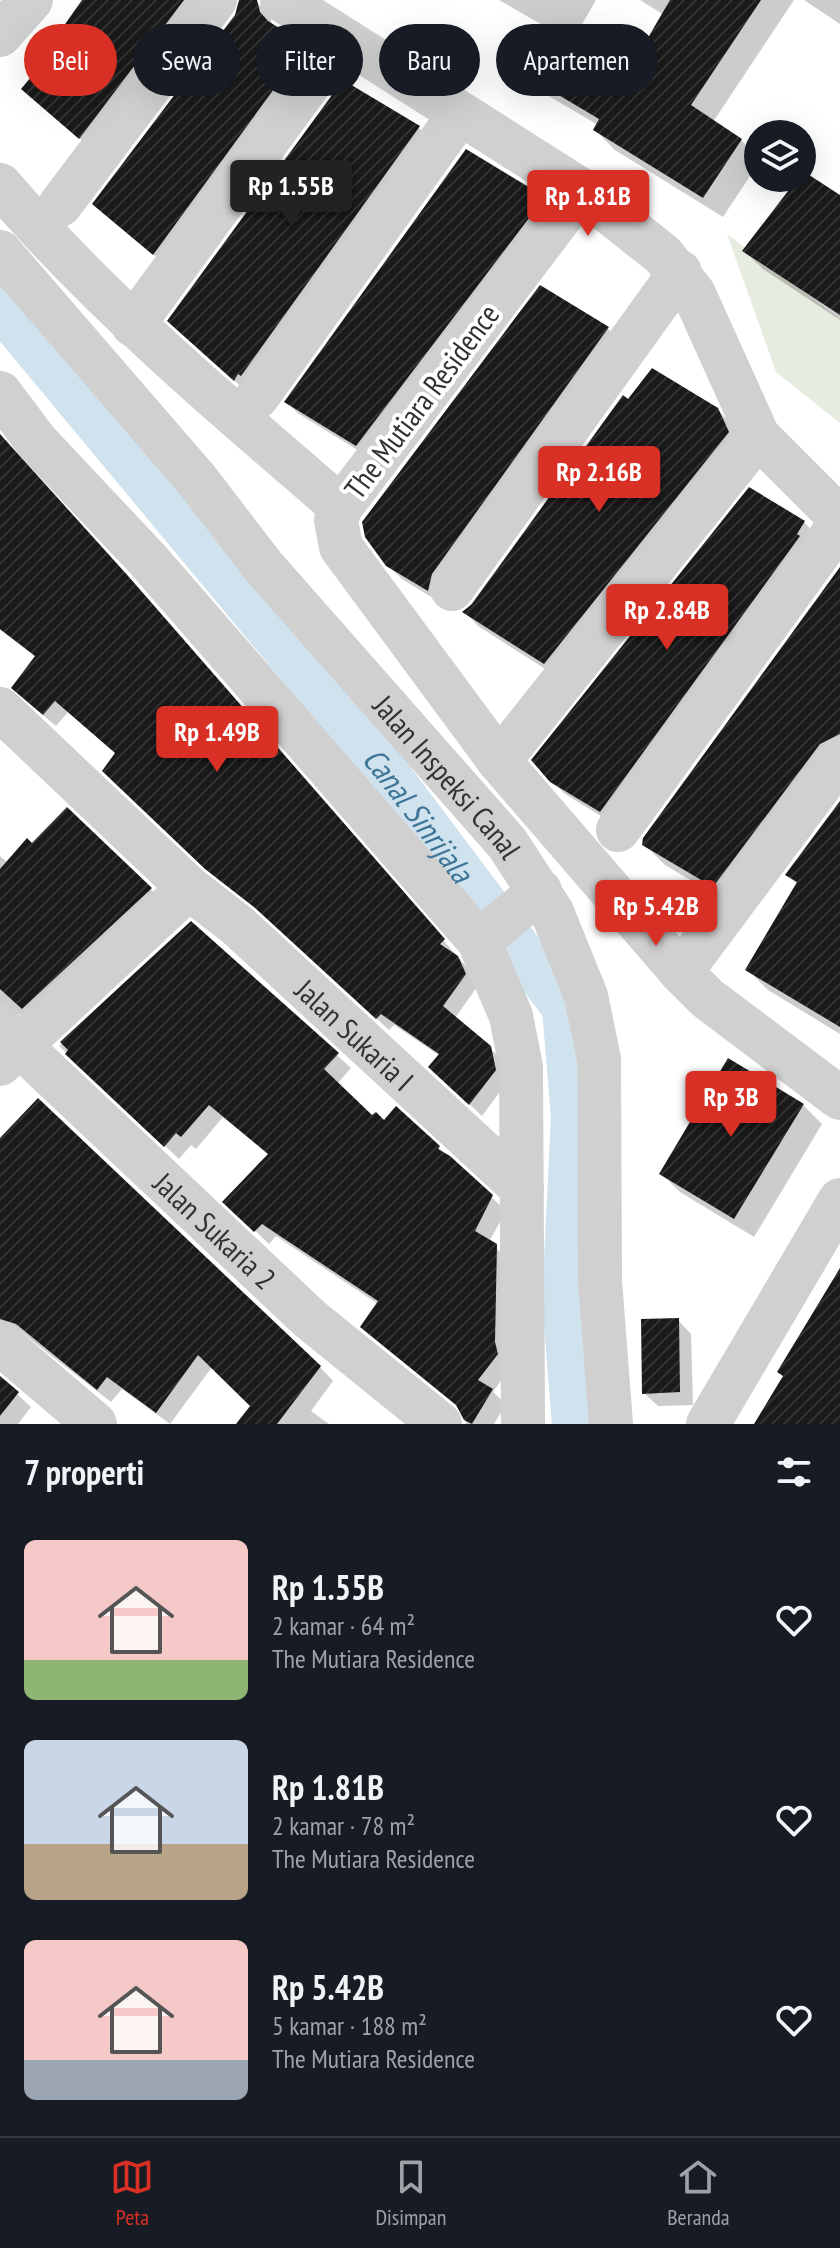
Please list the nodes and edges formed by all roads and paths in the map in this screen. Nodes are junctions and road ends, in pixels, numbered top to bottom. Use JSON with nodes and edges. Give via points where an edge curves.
{"nodes":[{"id":1,"x":31,"y":0,"type":"edge"},
{"id":2,"x":215,"y":0,"type":"edge"},
{"id":3,"x":282,"y":0,"type":"edge"},
{"id":4,"x":317,"y":24,"type":"edge"},
{"id":5,"x":0,"y":35,"type":"edge"},
{"id":6,"x":363,"y":54,"type":"edge"},
{"id":7,"x":300,"y":96,"type":"edge"},
{"id":8,"x":459,"y":115,"type":"junction"},
{"id":9,"x":0,"y":185,"type":"edge"},
{"id":10,"x":581,"y":190,"type":"junction"},
{"id":11,"x":60,"y":205,"type":"dead end"},
{"id":12,"x":0,"y":252,"type":"edge"},
{"id":13,"x":680,"y":272,"type":"junction"},
{"id":14,"x":133,"y":325,"type":"junction"},
{"id":15,"x":0,"y":393,"type":"edge"},
{"id":16,"x":257,"y":397,"type":"dead end"},
{"id":17,"x":758,"y":436,"type":"junction"},
{"id":18,"x":341,"y":507,"type":"junction"},
{"id":19,"x":840,"y":521,"type":"edge"},
{"id":20,"x":452,"y":589,"type":"dead end"},
{"id":21,"x":0,"y":709,"type":"edge"},
{"id":22,"x":840,"y":759,"type":"edge"},
{"id":23,"x":499,"y":761,"type":"junction"},
{"id":24,"x":618,"y":830,"type":"dead end"},
{"id":25,"x":189,"y":888,"type":"junction"},
{"id":26,"x":536,"y":894,"type":"junction"},
{"id":27,"x":484,"y":937,"type":"junction"},
{"id":28,"x":681,"y":972,"type":"junction"},
{"id":29,"x":6,"y":1045,"type":"edge"},
{"id":30,"x":840,"y":1098,"type":"edge"},
{"id":31,"x":522,"y":1188,"type":"junction"},
{"id":32,"x":840,"y":1200,"type":"edge"},
{"id":33,"x":0,"y":1343,"type":"edge"},
{"id":34,"x":95,"y":1424,"type":"edge"},
{"id":35,"x":440,"y":1424,"type":"edge"},
{"id":36,"x":523,"y":1424,"type":"edge"},
{"id":37,"x":611,"y":1424,"type":"edge"},
{"id":38,"x":708,"y":1424,"type":"edge"}],
"edges":[{"from":1,"to":5,"type":"street"},
{"from":2,"to":11,"type":"street"},
{"from":3,"to":4,"type":"street"},
{"from":6,"to":8,"type":"street"},
{"from":7,"to":14,"type":"street"},
{"from":8,"to":10,"type":"street"},
{"from":8,"to":16,"type":"street"},
{"from":9,"to":14,"type":"street","name":"The Mutiara Residence"},
{"from":10,"to":13,"type":"street"},
{"from":10,"to":18,"type":"street","name":"The Mutiara Residence"},
{"from":12,"to":26,"type":"street","name":"Jalan Inspeksi Canal","via":[[197,480],[263,566],[507,843]]},
{"from":13,"to":17,"type":"street"},
{"from":13,"to":20,"type":"street"},
{"from":14,"to":18,"type":"street","name":"The Mutiara Residence"},
{"from":15,"to":27,"type":"street","via":[[37,442]]},
{"from":17,"to":19,"type":"street"},
{"from":17,"to":23,"type":"street"},
{"from":18,"to":23,"type":"street","via":[[336,528],[341,547]]},
{"from":19,"to":24,"type":"street"},
{"from":21,"to":25,"type":"street","name":"Jalan Sukaria I"},
{"from":22,"to":28,"type":"street"},
{"from":23,"to":28,"type":"street"},
{"from":25,"to":29,"type":"street"},
{"from":25,"to":31,"type":"street","name":"Jalan Sukaria I","via":[[237,925]]},
{"from":26,"to":27,"type":"street"},
{"from":26,"to":37,"type":"street","name":"Jalan Inspeksi Canal","via":[[573,957],[599,1059],[600,1281]]},
{"from":27,"to":31,"type":"street","via":[[511,1016],[521,1067]]},
{"from":28,"to":30,"type":"street","via":[[707,998]]},
{"from":29,"to":35,"type":"street","name":"Jalan Sukaria 2","via":[[321,1329]]},
{"from":31,"to":36,"type":"street"},
{"from":32,"to":38,"type":"street"},
{"from":33,"to":34,"type":"street"}]}
